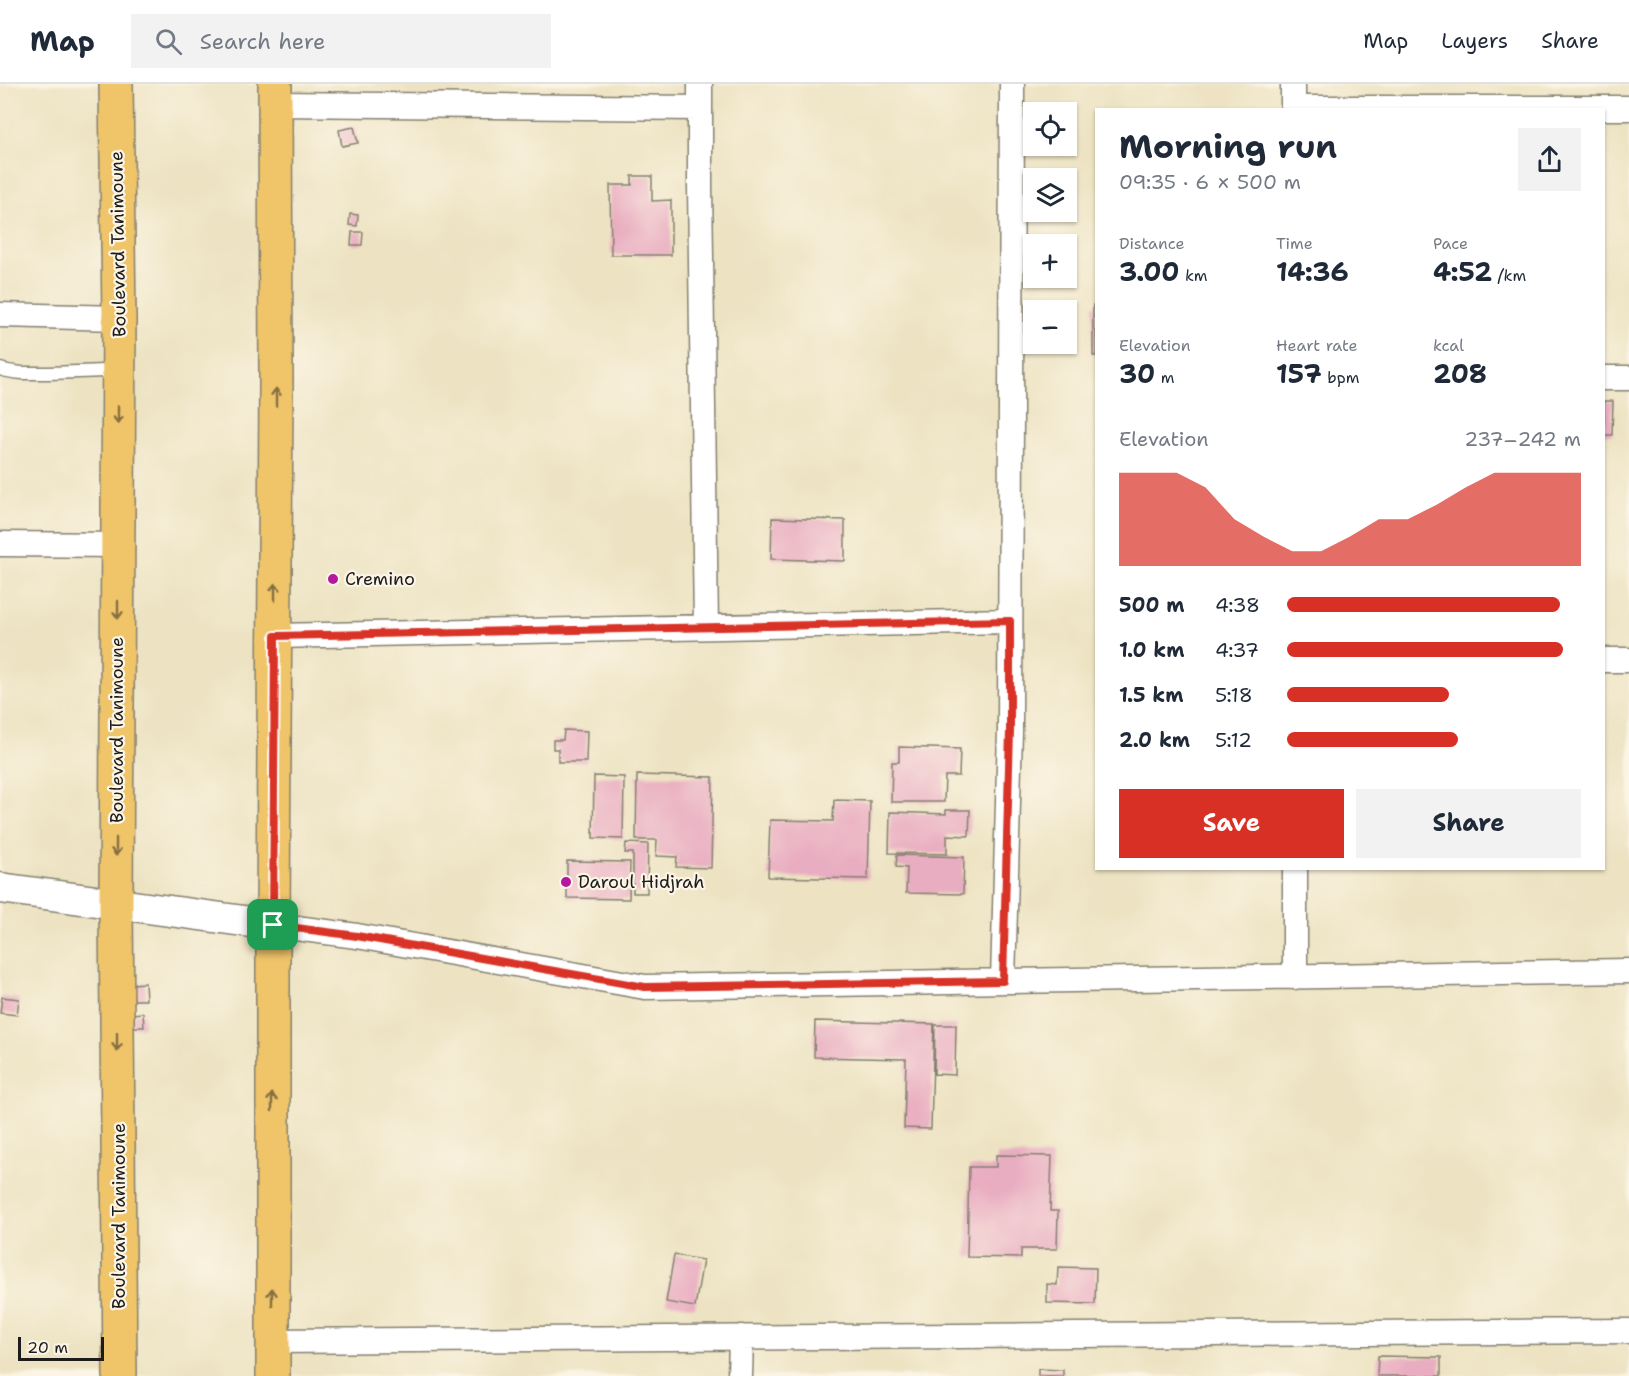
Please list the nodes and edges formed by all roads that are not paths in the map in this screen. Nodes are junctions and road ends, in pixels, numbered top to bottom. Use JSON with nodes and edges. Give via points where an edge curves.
{"nodes":[{"id":1,"x":116,"y":84,"type":"edge"},
{"id":2,"x":700,"y":84,"type":"edge"},
{"id":3,"x":1012,"y":84,"type":"edge"},
{"id":4,"x":1293,"y":84,"type":"edge"},
{"id":5,"x":275,"y":94,"type":"edge"},
{"id":6,"x":700,"y":108,"type":"junction"},
{"id":7,"x":1293,"y":108,"type":"edge"},
{"id":8,"x":1553,"y":108,"type":"edge"},
{"id":9,"x":1629,"y":108,"type":"edge"},
{"id":10,"x":0,"y":315,"type":"edge"},
{"id":11,"x":119,"y":318,"type":"junction"},
{"id":12,"x":0,"y":369,"type":"edge"},
{"id":13,"x":119,"y":370,"type":"junction"},
{"id":14,"x":1605,"y":378,"type":"edge"},
{"id":15,"x":1629,"y":378,"type":"edge"},
{"id":16,"x":0,"y":544,"type":"edge"},
{"id":17,"x":118,"y":545,"type":"junction"},
{"id":18,"x":1010,"y":621,"type":"junction"},
{"id":19,"x":706,"y":627,"type":"junction"},
{"id":20,"x":275,"y":636,"type":"junction"},
{"id":21,"x":1605,"y":660,"type":"edge"},
{"id":22,"x":1629,"y":660,"type":"edge"},
{"id":23,"x":1295,"y":870,"type":"edge"},
{"id":24,"x":0,"y":888,"type":"edge"},
{"id":25,"x":116,"y":904,"type":"junction"},
{"id":26,"x":273,"y":925,"type":"junction"},
{"id":27,"x":1629,"y":971,"type":"edge"},
{"id":28,"x":1294,"y":976,"type":"junction"},
{"id":29,"x":1003,"y":981,"type":"junction"},
{"id":30,"x":1629,"y":1331,"type":"edge"},
{"id":31,"x":741,"y":1337,"type":"junction"},
{"id":32,"x":272,"y":1341,"type":"junction"},
{"id":33,"x":120,"y":1376,"type":"edge"},
{"id":34,"x":273,"y":1376,"type":"edge"},
{"id":35,"x":740,"y":1376,"type":"edge"}],
"edges":[{"from":1,"to":11,"type":"main road","name":"Boulevard Tanimoune"},
{"from":2,"to":6,"type":"street"},
{"from":3,"to":18,"type":"street"},
{"from":4,"to":7,"type":"street"},
{"from":5,"to":6,"type":"street"},
{"from":20,"to":5,"type":"main road","one_way":true},
{"from":6,"to":19,"type":"street"},
{"from":8,"to":9,"type":"street"},
{"from":10,"to":11,"type":"street"},
{"from":11,"to":13,"type":"main road","name":"Boulevard Tanimoune"},
{"from":12,"to":13,"type":"lane","via":[[22,373]]},
{"from":13,"to":17,"type":"main road","name":"Boulevard Tanimoune","one_way":true},
{"from":14,"to":15,"type":"street"},
{"from":16,"to":17,"type":"street"},
{"from":17,"to":25,"type":"main road","name":"Boulevard Tanimoune","one_way":true},
{"from":18,"to":19,"type":"street"},
{"from":18,"to":29,"type":"street"},
{"from":19,"to":20,"type":"street"},
{"from":20,"to":26,"type":"main road"},
{"from":21,"to":22,"type":"street"},
{"from":23,"to":28,"type":"street"},
{"from":24,"to":25,"type":"street"},
{"from":25,"to":26,"type":"street"},
{"from":25,"to":33,"type":"main road","name":"Boulevard Tanimoune","one_way":true},
{"from":26,"to":29,"type":"street","via":[[645,987]]},
{"from":32,"to":26,"type":"main road","one_way":true},
{"from":27,"to":28,"type":"street"},
{"from":28,"to":29,"type":"street"},
{"from":30,"to":31,"type":"street"},
{"from":31,"to":32,"type":"street"},
{"from":31,"to":35,"type":"street"},
{"from":32,"to":34,"type":"main road"}]}
